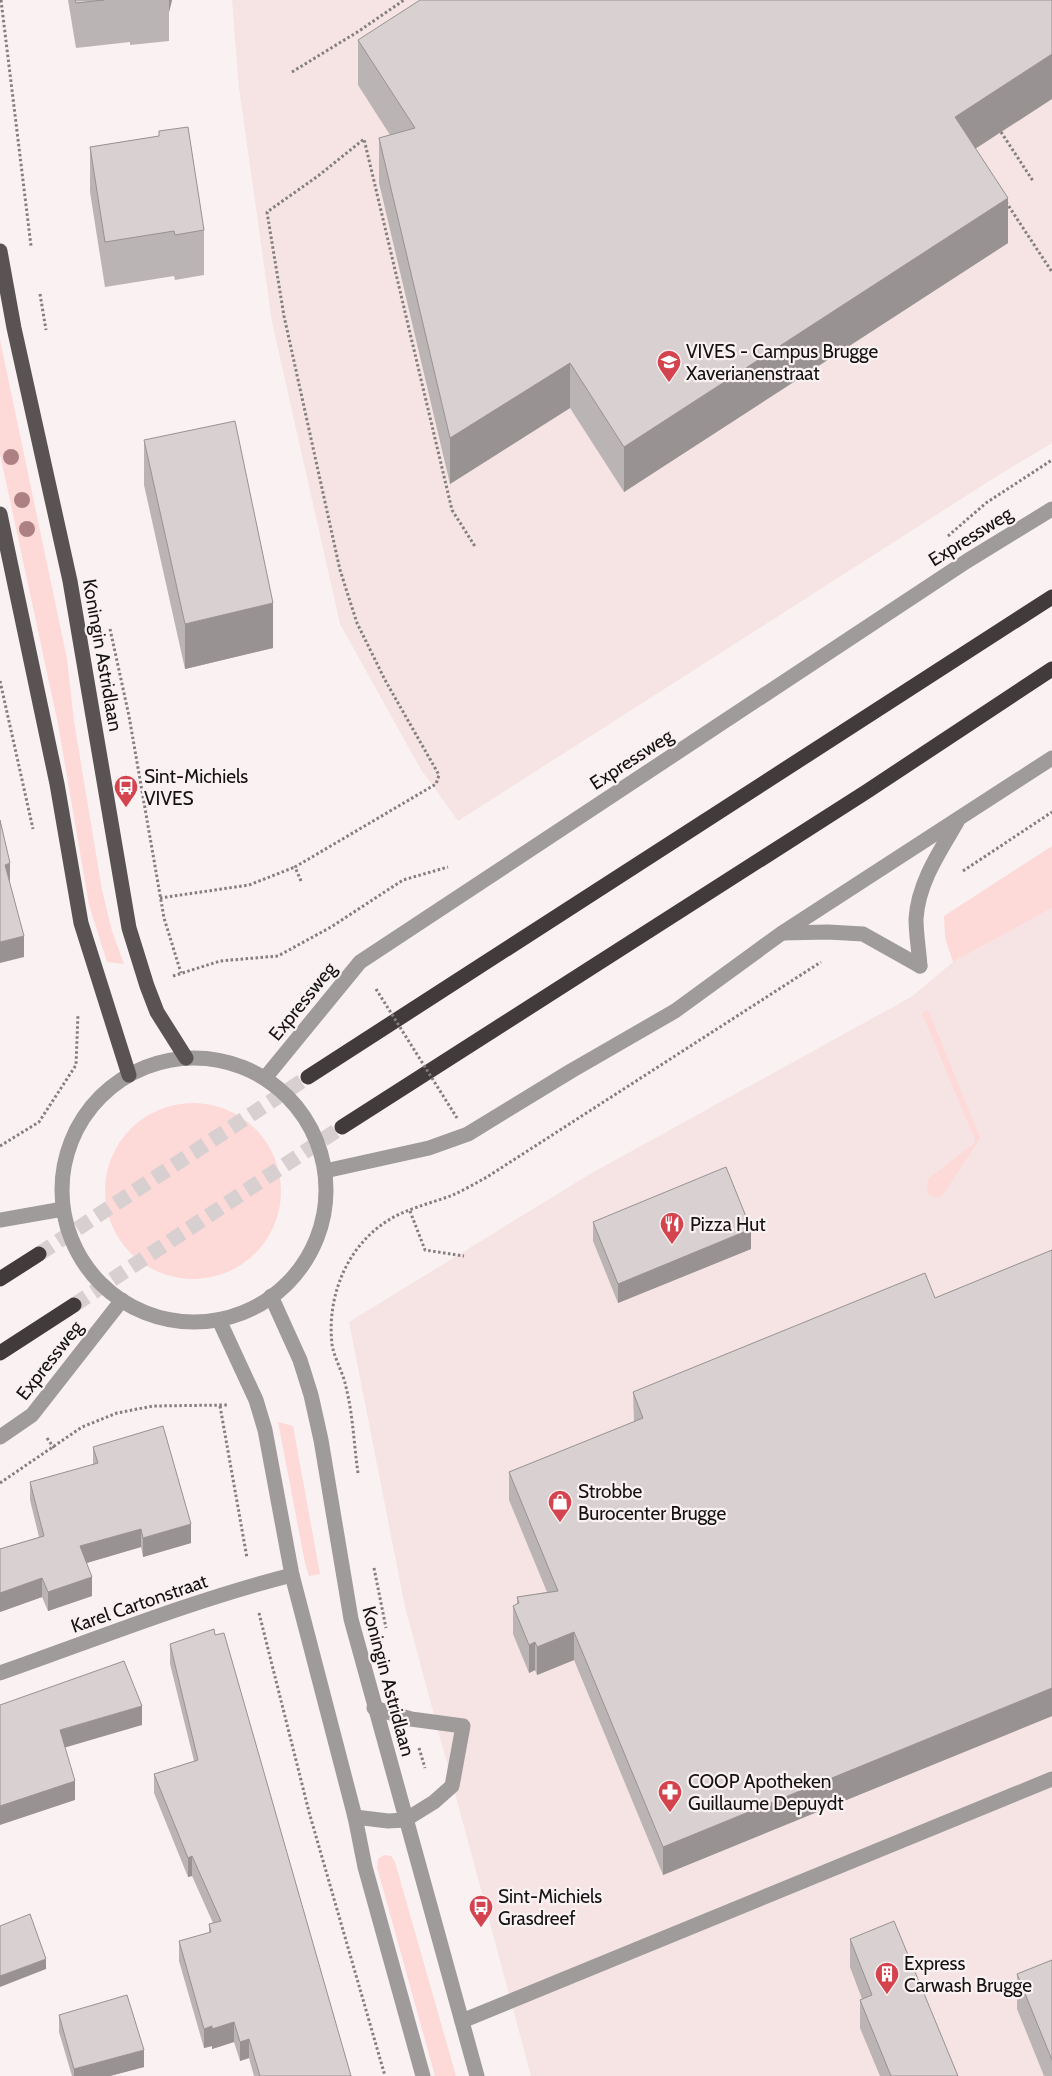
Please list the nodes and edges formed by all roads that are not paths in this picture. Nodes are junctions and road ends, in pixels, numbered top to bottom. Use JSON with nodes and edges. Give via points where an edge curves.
{"nodes":[{"id":1,"x":0,"y":251,"type":"edge"},
{"id":2,"x":1052,"y":509,"type":"edge"},
{"id":3,"x":0,"y":514,"type":"edge"},
{"id":4,"x":1052,"y":597,"type":"edge"},
{"id":5,"x":1052,"y":670,"type":"edge"},
{"id":6,"x":1052,"y":758,"type":"edge"},
{"id":7,"x":960,"y":818,"type":"junction"},
{"id":8,"x":782,"y":933,"type":"junction"},
{"id":9,"x":186,"y":1058,"type":"junction"},
{"id":10,"x":129,"y":1075,"type":"junction"},
{"id":11,"x":308,"y":1077,"type":"tunnel mouth"},
{"id":12,"x":265,"y":1078,"type":"junction"},
{"id":13,"x":342,"y":1127,"type":"tunnel mouth"},
{"id":14,"x":325,"y":1171,"type":"junction"},
{"id":15,"x":63,"y":1209,"type":"junction"},
{"id":16,"x":0,"y":1220,"type":"edge"},
{"id":17,"x":40,"y":1254,"type":"tunnel mouth"},
{"id":18,"x":0,"y":1279,"type":"edge"},
{"id":19,"x":271,"y":1296,"type":"junction"},
{"id":20,"x":122,"y":1300,"type":"junction"},
{"id":21,"x":74,"y":1305,"type":"tunnel mouth"},
{"id":22,"x":219,"y":1320,"type":"junction"},
{"id":23,"x":0,"y":1353,"type":"edge"},
{"id":24,"x":0,"y":1437,"type":"edge"},
{"id":25,"x":292,"y":1575,"type":"junction"},
{"id":26,"x":0,"y":1673,"type":"edge"},
{"id":27,"x":374,"y":1708,"type":"junction"},
{"id":28,"x":1052,"y":1779,"type":"edge"},
{"id":29,"x":355,"y":1817,"type":"junction"},
{"id":30,"x":406,"y":1820,"type":"junction"},
{"id":31,"x":462,"y":2021,"type":"junction"},
{"id":32,"x":423,"y":2076,"type":"edge"},
{"id":33,"x":477,"y":2076,"type":"edge"}],
"edges":[{"from":1,"to":9,"type":"main road","name":"Koningin Astridlaan","via":[[70,581],[129,928],[157,1012]]},
{"from":2,"to":12,"type":"street","name":"Expressweg","via":[[967,561],[360,962]]},
{"from":3,"to":10,"type":"main road","via":[[57,784],[81,923]]},
{"from":4,"to":11,"type":"highway"},
{"from":5,"to":13,"type":"highway"},
{"from":6,"to":7,"type":"street"},
{"from":7,"to":8,"type":"street"},
{"from":7,"to":8,"type":"street","via":[[932,865],[919,899],[916,919],[920,966],[863,934]]},
{"from":8,"to":14,"type":"street","via":[[675,1011],[468,1134],[429,1148]]},
{"from":9,"to":10,"type":"street","via":[[163,1061]]},
{"from":9,"to":12,"type":"street","via":[[228,1062]]},
{"from":10,"to":15,"type":"street","via":[[99,1098],[76,1128],[64,1166]]},
{"from":12,"to":14,"type":"street","via":[[286,1094],[298,1109],[319,1146]]},
{"from":14,"to":19,"type":"street","via":[[324,1215],[318,1235],[297,1274]]},
{"from":15,"to":16,"type":"street"},
{"from":15,"to":20,"type":"street","via":[[73,1244],[84,1264],[100,1283]]},
{"from":17,"to":18,"type":"highway"},
{"from":19,"to":22,"type":"street","via":[[246,1312]]},
{"from":19,"to":27,"type":"street","name":"Koningin Astridlaan","via":[[300,1360],[311,1395],[351,1619]]},
{"from":20,"to":22,"type":"street","via":[[148,1314],[169,1320]]},
{"from":20,"to":24,"type":"street","name":"Expressweg","via":[[32,1415]]},
{"from":21,"to":23,"type":"highway","name":"Expressweg"},
{"from":22,"to":25,"type":"street","via":[[256,1400],[265,1430]]},
{"from":25,"to":26,"type":"street","name":"Karel Cartonstraat","via":[[253,1585]]},
{"from":25,"to":29,"type":"street"},
{"from":27,"to":30,"type":"street","name":"Koningin Astridlaan"},
{"from":27,"to":30,"type":"street","via":[[411,1719],[463,1726],[452,1786]]},
{"from":28,"to":31,"type":"street"},
{"from":29,"to":30,"type":"street"},
{"from":29,"to":32,"type":"street","via":[[365,1867]]},
{"from":30,"to":31,"type":"street","name":"Koningin Astridlaan"},
{"from":31,"to":33,"type":"street","name":"Koningin Astridlaan"}]}
